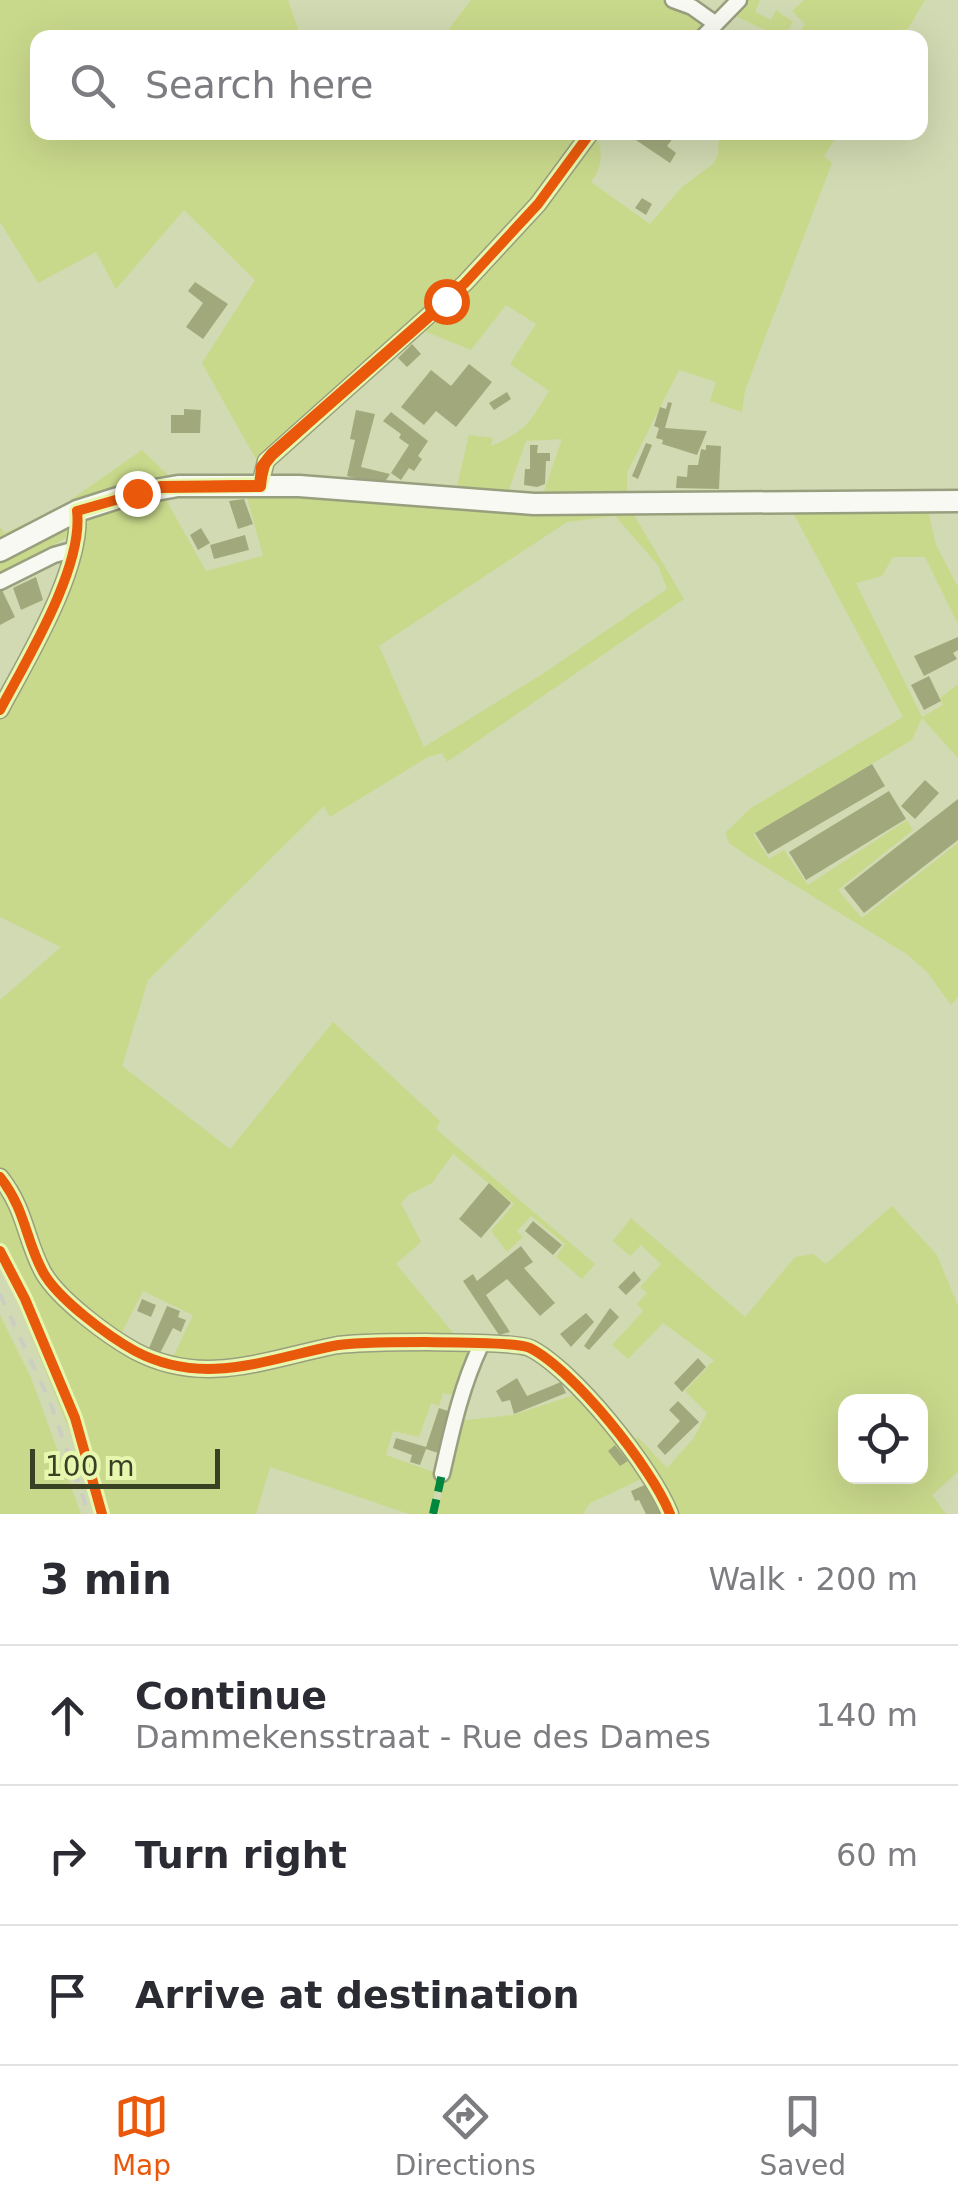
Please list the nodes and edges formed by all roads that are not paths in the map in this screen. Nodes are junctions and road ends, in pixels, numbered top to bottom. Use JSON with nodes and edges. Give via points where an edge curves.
{"nodes":[{"id":1,"x":673,"y":0,"type":"edge"},
{"id":2,"x":739,"y":0,"type":"edge"},
{"id":3,"x":716,"y":24,"type":"junction"},
{"id":4,"x":710,"y":30,"type":"edge"},
{"id":5,"x":585,"y":140,"type":"edge"},
{"id":6,"x":260,"y":486,"type":"junction"},
{"id":7,"x":958,"y":500,"type":"edge"},
{"id":8,"x":77,"y":512,"type":"junction"},
{"id":9,"x":72,"y":550,"type":"junction"},
{"id":10,"x":0,"y":551,"type":"edge"},
{"id":11,"x":0,"y":582,"type":"edge"},
{"id":12,"x":0,"y":710,"type":"edge"},
{"id":13,"x":0,"y":1177,"type":"edge"},
{"id":14,"x":481,"y":1345,"type":"junction"},
{"id":15,"x":442,"y":1474,"type":"dead end"},
{"id":16,"x":670,"y":1514,"type":"edge"}],
"edges":[{"from":1,"to":3,"type":"street"},
{"from":2,"to":3,"type":"street"},
{"from":3,"to":4,"type":"street"},
{"from":5,"to":6,"type":"street","via":[[538,204],[465,283],[266,461]]},
{"from":6,"to":7,"type":"main road","via":[[534,504]]},
{"from":6,"to":8,"type":"main road","via":[[161,487]]},
{"from":8,"to":9,"type":"street"},
{"from":8,"to":10,"type":"main road"},
{"from":9,"to":11,"type":"street"},
{"from":9,"to":12,"type":"street","via":[[52,610]]},
{"from":13,"to":14,"type":"street","via":[[16,1198],[50,1282],[114,1338],[169,1366],[225,1369],[360,1343]]},
{"from":14,"to":15,"type":"street"},
{"from":14,"to":16,"type":"street","via":[[523,1346],[552,1365],[642,1462]]}]}
